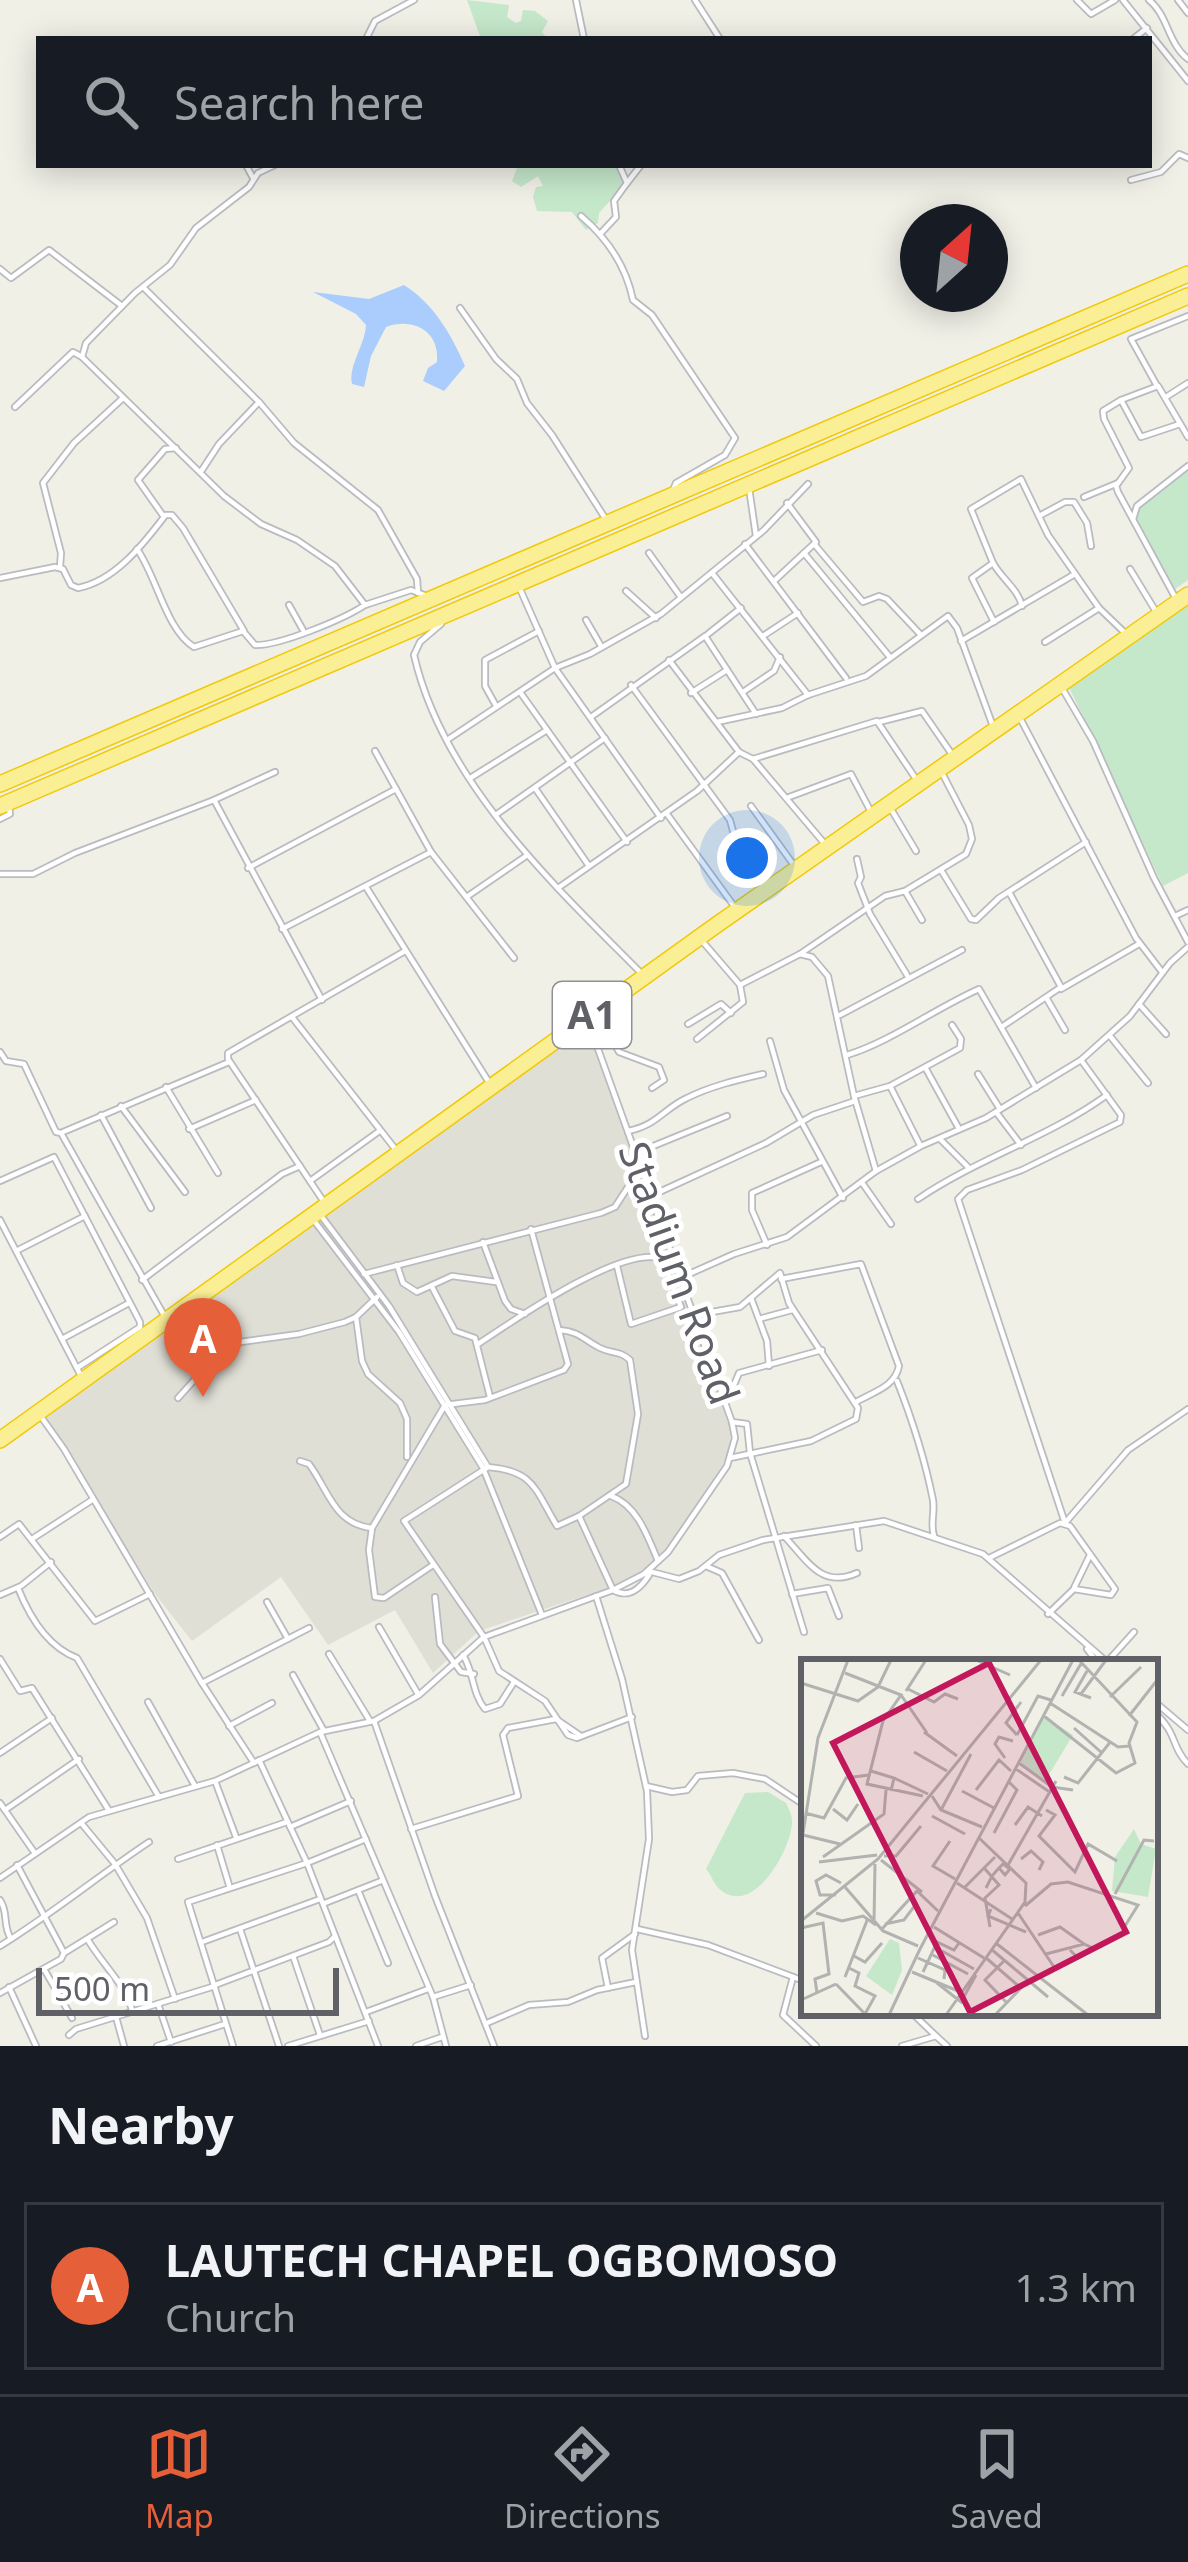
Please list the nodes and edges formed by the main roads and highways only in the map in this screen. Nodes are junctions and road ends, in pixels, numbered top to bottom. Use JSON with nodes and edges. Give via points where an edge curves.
{"nodes":[{"id":1,"x":1188,"y":274,"type":"edge"},
{"id":2,"x":1188,"y":296,"type":"edge"},
{"id":3,"x":1183,"y":598,"type":"edge"},
{"id":4,"x":0,"y":784,"type":"edge"},
{"id":5,"x":4,"y":805,"type":"edge"},
{"id":6,"x":0,"y":1440,"type":"edge"}],
"edges":[{"from":1,"to":4,"type":"highway"},
{"from":2,"to":5,"type":"highway"},
{"from":3,"to":6,"type":"highway","number":"A1","via":[[168,1322],[80,1374]]}]}
